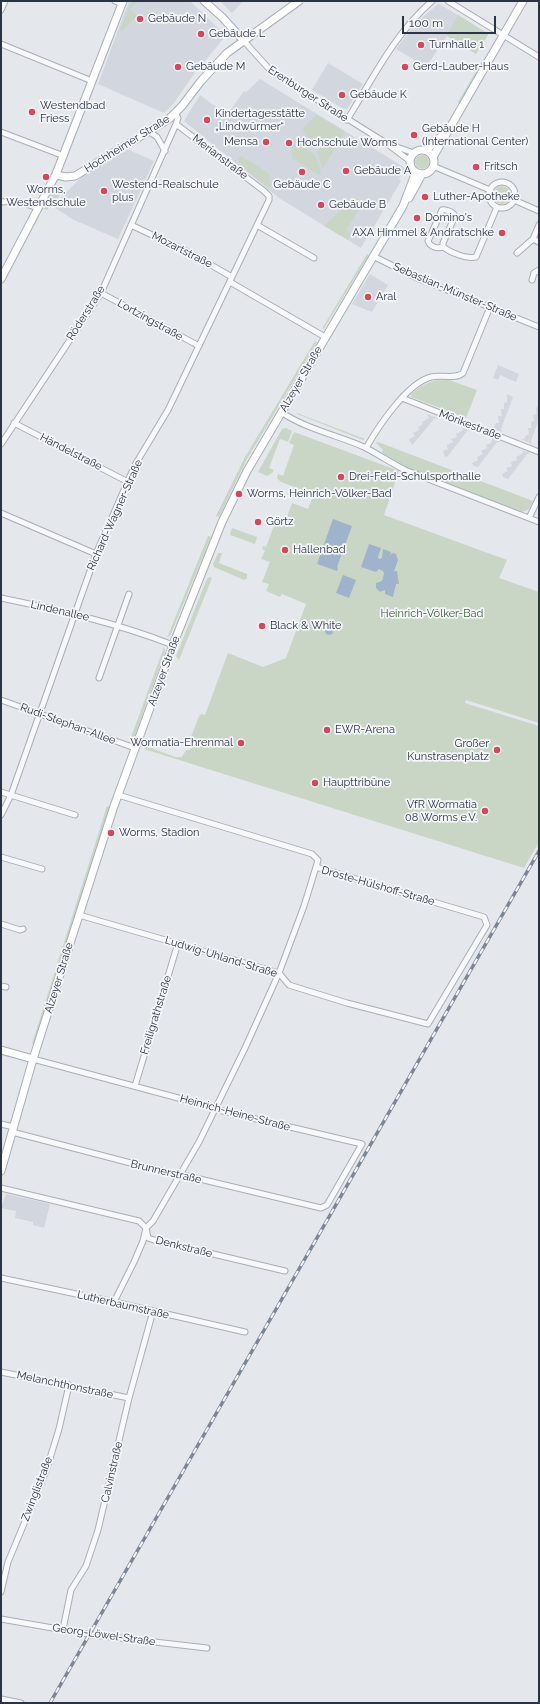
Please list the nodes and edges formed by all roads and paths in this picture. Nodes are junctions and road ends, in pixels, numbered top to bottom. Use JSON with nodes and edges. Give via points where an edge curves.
{"nodes":[{"id":1,"x":5,"y":1,"type":"edge"},
{"id":2,"x":204,"y":1,"type":"edge"},
{"id":3,"x":299,"y":1,"type":"edge"},
{"id":4,"x":432,"y":1,"type":"edge"},
{"id":5,"x":448,"y":1,"type":"edge"},
{"id":6,"x":523,"y":1,"type":"edge"},
{"id":7,"x":120,"y":2,"type":"edge"},
{"id":8,"x":1,"y":10,"type":"edge"},
{"id":9,"x":503,"y":36,"type":"junction"},
{"id":10,"x":243,"y":40,"type":"junction"},
{"id":11,"x":1,"y":44,"type":"edge"},
{"id":12,"x":539,"y":57,"type":"edge"},
{"id":13,"x":92,"y":82,"type":"junction"},
{"id":14,"x":175,"y":113,"type":"junction"},
{"id":15,"x":347,"y":120,"type":"junction"},
{"id":16,"x":176,"y":124,"type":"junction"},
{"id":17,"x":448,"y":130,"type":"junction"},
{"id":18,"x":148,"y":131,"type":"junction"},
{"id":19,"x":1,"y":132,"type":"edge"},
{"id":20,"x":386,"y":143,"type":"junction"},
{"id":21,"x":426,"y":150,"type":"junction"},
{"id":22,"x":165,"y":151,"type":"junction"},
{"id":23,"x":414,"y":153,"type":"junction"},
{"id":24,"x":64,"y":156,"type":"junction"},
{"id":25,"x":433,"y":157,"type":"junction"},
{"id":26,"x":410,"y":161,"type":"junction"},
{"id":27,"x":433,"y":166,"type":"junction"},
{"id":28,"x":414,"y":170,"type":"junction"},
{"id":29,"x":56,"y":174,"type":"junction"},
{"id":30,"x":422,"y":174,"type":"junction"},
{"id":31,"x":490,"y":190,"type":"junction"},
{"id":32,"x":264,"y":191,"type":"joint"},
{"id":33,"x":514,"y":200,"type":"junction"},
{"id":34,"x":1,"y":202,"type":"edge"},
{"id":35,"x":403,"y":206,"type":"junction"},
{"id":36,"x":497,"y":207,"type":"junction"},
{"id":37,"x":38,"y":208,"type":"junction"},
{"id":38,"x":539,"y":211,"type":"edge"},
{"id":39,"x":131,"y":225,"type":"junction"},
{"id":40,"x":257,"y":225,"type":"junction"},
{"id":41,"x":539,"y":225,"type":"edge"},
{"id":42,"x":533,"y":239,"type":"junction"},
{"id":43,"x":539,"y":242,"type":"edge"},
{"id":44,"x":443,"y":247,"type":"junction"},
{"id":45,"x":517,"y":253,"type":"dead end"},
{"id":46,"x":372,"y":256,"type":"junction"},
{"id":47,"x":314,"y":258,"type":"dead end"},
{"id":48,"x":539,"y":271,"type":"edge"},
{"id":49,"x":1,"y":279,"type":"edge"},
{"id":50,"x":231,"y":279,"type":"junction"},
{"id":51,"x":532,"y":280,"type":"dead end"},
{"id":52,"x":101,"y":293,"type":"junction"},
{"id":53,"x":490,"y":307,"type":"junction"},
{"id":54,"x":539,"y":327,"type":"edge"},
{"id":55,"x":325,"y":337,"type":"junction"},
{"id":56,"x":199,"y":346,"type":"junction"},
{"id":57,"x":402,"y":398,"type":"junction"},
{"id":58,"x":281,"y":412,"type":"junction"},
{"id":59,"x":14,"y":423,"type":"junction"},
{"id":60,"x":1,"y":444,"type":"edge"},
{"id":61,"x":366,"y":448,"type":"junction"},
{"id":62,"x":539,"y":452,"type":"edge"},
{"id":63,"x":128,"y":482,"type":"junction"},
{"id":64,"x":539,"y":497,"type":"edge"},
{"id":65,"x":1,"y":513,"type":"edge"},
{"id":66,"x":529,"y":518,"type":"junction"},
{"id":67,"x":539,"y":522,"type":"edge"},
{"id":68,"x":96,"y":554,"type":"junction"},
{"id":69,"x":130,"y":594,"type":"dead end"},
{"id":70,"x":1,"y":598,"type":"edge"},
{"id":71,"x":75,"y":614,"type":"junction"},
{"id":72,"x":118,"y":626,"type":"junction"},
{"id":73,"x":173,"y":645,"type":"junction"},
{"id":74,"x":99,"y":678,"type":"dead end"},
{"id":75,"x":1,"y":700,"type":"edge"},
{"id":76,"x":39,"y":713,"type":"junction"},
{"id":77,"x":135,"y":748,"type":"junction"},
{"id":78,"x":1,"y":792,"type":"edge"},
{"id":79,"x":11,"y":795,"type":"junction"},
{"id":80,"x":118,"y":795,"type":"junction"},
{"id":81,"x":1,"y":815,"type":"edge"},
{"id":82,"x":75,"y":815,"type":"dead end"},
{"id":83,"x":1,"y":857,"type":"edge"},
{"id":84,"x":316,"y":867,"type":"junction"},
{"id":85,"x":42,"y":869,"type":"dead end"},
{"id":86,"x":79,"y":915,"type":"junction"},
{"id":87,"x":1,"y":924,"type":"edge"},
{"id":88,"x":23,"y":929,"type":"dead end"},
{"id":89,"x":178,"y":943,"type":"junction"},
{"id":90,"x":279,"y":973,"type":"junction"},
{"id":91,"x":452,"y":983,"type":"joint"},
{"id":92,"x":1,"y":1050,"type":"edge"},
{"id":93,"x":34,"y":1059,"type":"junction"},
{"id":94,"x":135,"y":1086,"type":"junction"},
{"id":95,"x":214,"y":1110,"type":"junction"},
{"id":96,"x":1,"y":1124,"type":"edge"},
{"id":97,"x":13,"y":1130,"type":"junction"},
{"id":98,"x":1,"y":1170,"type":"edge"},
{"id":99,"x":179,"y":1174,"type":"junction"},
{"id":100,"x":1,"y":1188,"type":"edge"},
{"id":101,"x":321,"y":1208,"type":"joint"},
{"id":102,"x":146,"y":1228,"type":"junction"},
{"id":103,"x":285,"y":1271,"type":"dead end"},
{"id":104,"x":1,"y":1278,"type":"edge"},
{"id":105,"x":114,"y":1302,"type":"junction"},
{"id":106,"x":153,"y":1311,"type":"junction"},
{"id":107,"x":245,"y":1332,"type":"dead end"},
{"id":108,"x":1,"y":1372,"type":"edge"},
{"id":109,"x":69,"y":1385,"type":"junction"},
{"id":110,"x":129,"y":1398,"type":"junction"},
{"id":111,"x":1,"y":1592,"type":"edge"},
{"id":112,"x":1,"y":1619,"type":"edge"},
{"id":113,"x":63,"y":1629,"type":"junction"},
{"id":114,"x":207,"y":1648,"type":"dead end"},
{"id":115,"x":1,"y":1699,"type":"edge"},
{"id":116,"x":21,"y":1703,"type":"edge"}],
"edges":[{"from":1,"to":8,"type":"street"},
{"from":2,"to":10,"type":"street","name":"Erenburger Straße"},
{"from":3,"to":10,"type":"street","name":"Hochheimer Straße"},
{"from":4,"to":15,"type":"street","via":[[401,32]]},
{"from":5,"to":9,"type":"street"},
{"from":6,"to":9,"type":"street"},
{"from":7,"to":13,"type":"street"},
{"from":9,"to":12,"type":"street"},
{"from":9,"to":17,"type":"street"},
{"from":10,"to":14,"type":"street","name":"Hochheimer Straße","via":[[218,61]]},
{"from":10,"to":15,"type":"street","name":"Erenburger Straße","via":[[271,71]]},
{"from":11,"to":13,"type":"street"},
{"from":13,"to":24,"type":"street"},
{"from":14,"to":16,"type":"street","name":"Röderstraße","via":[[178,118]]},
{"from":14,"to":18,"type":"street","name":"Hochheimer Straße"},
{"from":15,"to":20,"type":"street","name":"Erenburger Straße"},
{"from":16,"to":22,"type":"street","name":"Röderstraße"},
{"from":16,"to":32,"type":"street","name":"Merianstraße"},
{"from":17,"to":21,"type":"street"},
{"from":17,"to":25,"type":"street"},
{"from":18,"to":22,"type":"street","via":[[161,141]]},
{"from":18,"to":29,"type":"street","name":"Hochheimer Straße","via":[[75,176]]},
{"from":19,"to":24,"type":"street"},
{"from":20,"to":23,"type":"street","name":"Erenburger Straße"},
{"from":20,"to":26,"type":"street","name":"Erenburger Straße"},
{"from":21,"to":23,"type":"street"},
{"from":21,"to":25,"type":"street"},
{"from":22,"to":39,"type":"street","name":"Röderstraße"},
{"from":23,"to":26,"type":"street"},
{"from":24,"to":29,"type":"street"},
{"from":25,"to":27,"type":"street"},
{"from":26,"to":28,"type":"street"},
{"from":27,"to":30,"type":"street","name":"Alzeyer Straße"},
{"from":27,"to":31,"type":"street"},
{"from":28,"to":30,"type":"street"},
{"from":28,"to":35,"type":"street","name":"Alzeyer Straße","via":[[414,177]]},
{"from":29,"to":37,"type":"street"},
{"from":30,"to":35,"type":"street","name":"Alzeyer Straße"},
{"from":31,"to":33,"type":"street","via":[[498,183],[506,183],[515,192]]},
{"from":31,"to":36,"type":"street","via":[[490,199]]},
{"from":32,"to":40,"type":"street","name":"Richard-Wagner-Straße","via":[[270,200]]},
{"from":33,"to":36,"type":"street","via":[[506,208]]},
{"from":33,"to":38,"type":"street"},
{"from":34,"to":37,"type":"street","via":[[17,201]]},
{"from":35,"to":46,"type":"street","name":"Alzeyer Straße"},
{"from":36,"to":44,"type":"street","via":[[476,257],[463,256]]},
{"from":37,"to":49,"type":"street"},
{"from":39,"to":50,"type":"street","name":"Mozartstraße","via":[[190,253]]},
{"from":39,"to":52,"type":"street","name":"Röderstraße"},
{"from":40,"to":47,"type":"street"},
{"from":40,"to":50,"type":"street","name":"Richard-Wagner-Straße"},
{"from":41,"to":42,"type":"street"},
{"from":42,"to":43,"type":"street"},
{"from":42,"to":45,"type":"street"},
{"from":44,"to":44,"type":"street","via":[[455,216],[445,209],[440,213],[428,241],[430,245]]},
{"from":46,"to":53,"type":"street","name":"Sebastian-Münster-Straße","via":[[417,278]]},
{"from":46,"to":55,"type":"street","name":"Alzeyer Straße"},
{"from":48,"to":51,"type":"street","via":[[534,273]]},
{"from":50,"to":55,"type":"street","name":"Mozartstraße"},
{"from":50,"to":56,"type":"street","name":"Richard-Wagner-Straße"},
{"from":52,"to":56,"type":"street","name":"Lortzingstraße"},
{"from":52,"to":59,"type":"street","name":"Röderstraße"},
{"from":53,"to":54,"type":"street","name":"Sebastian-Münster-Straße"},
{"from":53,"to":57,"type":"street","via":[[463,373],[459,376],[441,375],[426,378],[412,386]]},
{"from":55,"to":58,"type":"street","name":"Alzeyer Straße"},
{"from":56,"to":63,"type":"street","name":"Richard-Wagner-Straße","via":[[168,410],[135,465]]},
{"from":57,"to":61,"type":"street"},
{"from":57,"to":62,"type":"street","name":"Mörikestraße"},
{"from":58,"to":61,"type":"street","via":[[296,422]]},
{"from":58,"to":73,"type":"street","name":"Alzeyer Straße","via":[[238,486]]},
{"from":59,"to":60,"type":"street","name":"Röderstraße"},
{"from":59,"to":63,"type":"street","name":"Händelstraße"},
{"from":61,"to":66,"type":"street","via":[[405,470]]},
{"from":63,"to":68,"type":"street","name":"Richard-Wagner-Straße"},
{"from":64,"to":66,"type":"street"},
{"from":65,"to":68,"type":"street"},
{"from":66,"to":67,"type":"street"},
{"from":68,"to":71,"type":"street","name":"Richard-Wagner-Straße"},
{"from":69,"to":72,"type":"street"},
{"from":70,"to":71,"type":"street","name":"Lindenallee"},
{"from":71,"to":72,"type":"street","name":"Lindenallee"},
{"from":71,"to":76,"type":"street","name":"Richard-Wagner-Straße"},
{"from":72,"to":73,"type":"street","name":"Lindenallee"},
{"from":72,"to":74,"type":"street"},
{"from":73,"to":77,"type":"street","name":"Alzeyer Straße"},
{"from":75,"to":76,"type":"street","name":"Rudi-Stephan-Allee"},
{"from":76,"to":77,"type":"street","name":"Rudi-Stephan-Allee"},
{"from":76,"to":79,"type":"street","name":"Richard-Wagner-Straße"},
{"from":77,"to":80,"type":"street","name":"Alzeyer Straße"},
{"from":78,"to":79,"type":"street"},
{"from":79,"to":81,"type":"street","name":"Richard-Wagner-Straße"},
{"from":79,"to":82,"type":"street"},
{"from":80,"to":84,"type":"street","name":"Droste-Hülshoff-Straße","via":[[312,854],[318,860]]},
{"from":80,"to":86,"type":"street","name":"Alzeyer Straße"},
{"from":83,"to":85,"type":"street"},
{"from":84,"to":90,"type":"street"},
{"from":84,"to":91,"type":"street","name":"Droste-Hülshoff-Straße","via":[[484,917],[486,928]]},
{"from":86,"to":89,"type":"street","name":"Ludwig-Uhland-Straße"},
{"from":86,"to":93,"type":"street","name":"Alzeyer Straße"},
{"from":87,"to":88,"type":"street"},
{"from":89,"to":90,"type":"street","name":"Ludwig-Uhland-Straße"},
{"from":89,"to":94,"type":"street","name":"Freiligrathstraße"},
{"from":90,"to":91,"type":"street","name":"Ludwig-Uhland-Straße","via":[[289,985],[428,1024]]},
{"from":90,"to":95,"type":"street"},
{"from":92,"to":93,"type":"street"},
{"from":93,"to":94,"type":"street","name":"Heinrich-Heine-Straße"},
{"from":93,"to":97,"type":"street","name":"Alzeyer Straße"},
{"from":94,"to":95,"type":"street","name":"Heinrich-Heine-Straße","via":[[208,1106]]},
{"from":95,"to":99,"type":"street","via":[[199,1142]]},
{"from":95,"to":101,"type":"street","name":"Heinrich-Heine-Straße","via":[[362,1144],[327,1205]]},
{"from":96,"to":97,"type":"street","name":"Brunnerstraße"},
{"from":97,"to":98,"type":"street","name":"Alzeyer Straße"},
{"from":97,"to":99,"type":"street","name":"Brunnerstraße"},
{"from":99,"to":101,"type":"street","name":"Brunnerstraße"},
{"from":99,"to":102,"type":"street","via":[[153,1221]]},
{"from":100,"to":102,"type":"street","name":"Denkstraße","via":[[139,1221]]},
{"from":102,"to":103,"type":"street","name":"Denkstraße","via":[[148,1238],[154,1240]]},
{"from":102,"to":105,"type":"street","via":[[134,1262]]},
{"from":104,"to":105,"type":"street","name":"Lutherbaumstraße"},
{"from":105,"to":106,"type":"street","name":"Lutherbaumstraße"},
{"from":106,"to":107,"type":"street","name":"Lutherbaumstraße"},
{"from":106,"to":110,"type":"street","name":"Calvinstraße"},
{"from":108,"to":109,"type":"street","name":"Melanchthonstraße"},
{"from":109,"to":110,"type":"street","name":"Melanchthonstraße"},
{"from":109,"to":111,"type":"street","name":"Zwinglistraße","via":[[46,1471],[8,1562]]},
{"from":110,"to":113,"type":"street","name":"Calvinstraße","via":[[98,1530],[86,1566],[71,1590]]},
{"from":112,"to":113,"type":"street","name":"Georg-Löwel-Straße"},
{"from":113,"to":114,"type":"street","name":"Georg-Löwel-Straße","via":[[93,1635]]},
{"from":115,"to":116,"type":"street"}]}
